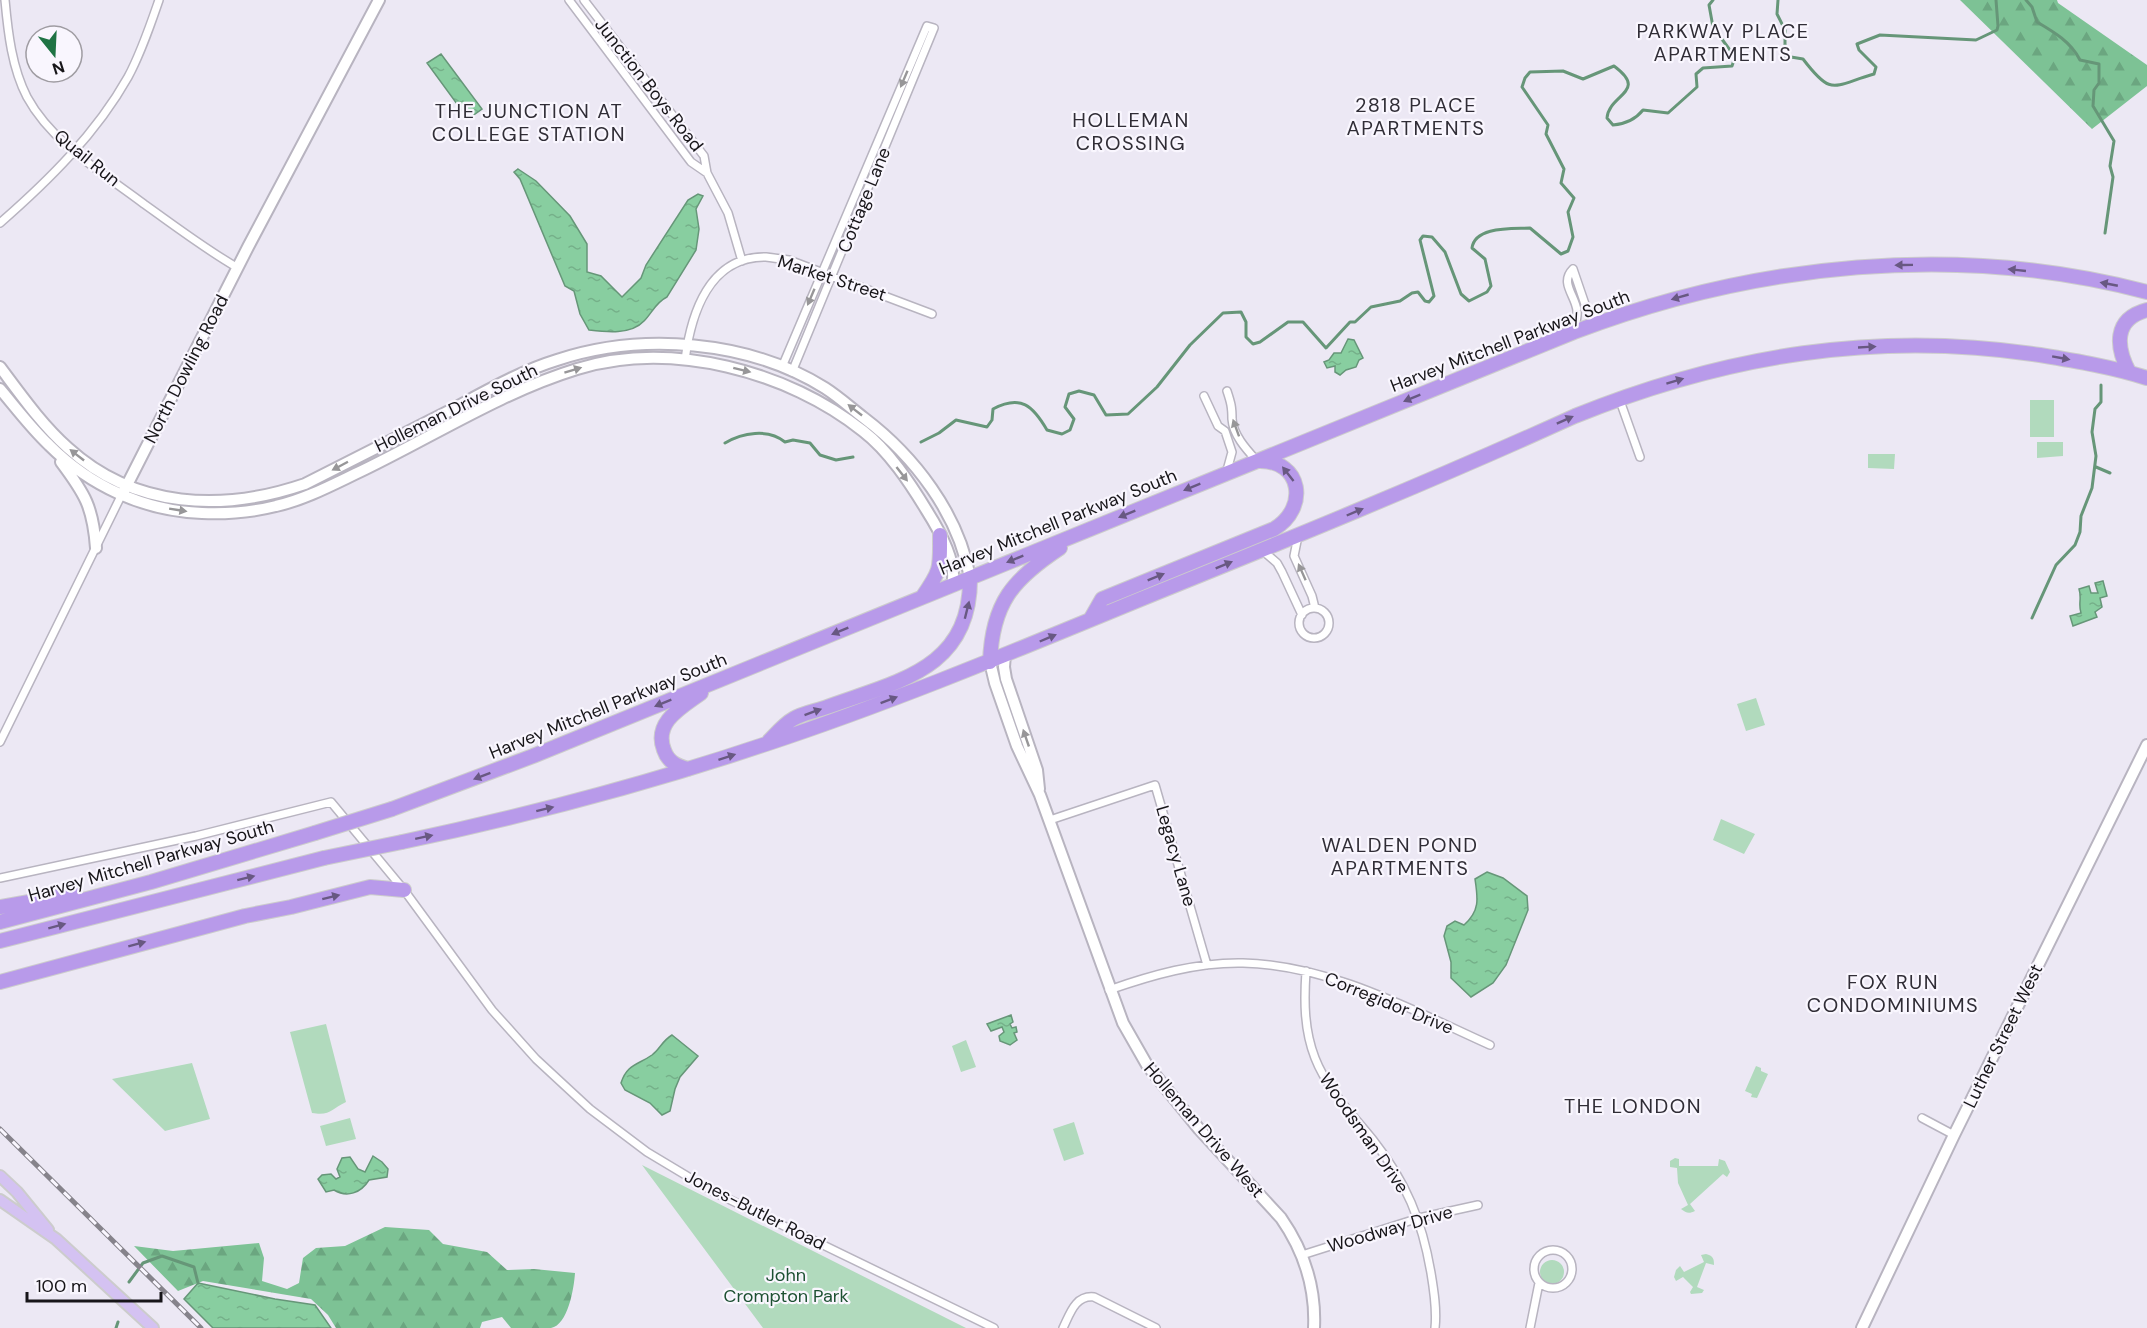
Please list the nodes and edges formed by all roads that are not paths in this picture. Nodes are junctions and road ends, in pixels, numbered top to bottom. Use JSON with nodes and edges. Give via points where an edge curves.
{"nodes":[{"id":1,"x":5,"y":0,"type":"edge"},
{"id":2,"x":159,"y":0,"type":"edge"},
{"id":3,"x":380,"y":0,"type":"edge"},
{"id":4,"x":569,"y":0,"type":"edge"},
{"id":5,"x":584,"y":0,"type":"edge"},
{"id":6,"x":74,"y":151,"type":"junction"},
{"id":7,"x":707,"y":173,"type":"junction"},
{"id":8,"x":0,"y":223,"type":"edge"},
{"id":9,"x":840,"y":230,"type":"junction"},
{"id":10,"x":850,"y":235,"type":"junction"},
{"id":11,"x":742,"y":261,"type":"junction"},
{"id":12,"x":238,"y":268,"type":"junction"},
{"id":13,"x":822,"y":272,"type":"junction"},
{"id":14,"x":833,"y":276,"type":"junction"},
{"id":15,"x":2147,"y":292,"type":"edge"},
{"id":16,"x":2147,"y":310,"type":"edge"},
{"id":17,"x":932,"y":314,"type":"dead end"},
{"id":18,"x":1602,"y":321,"type":"junction"},
{"id":19,"x":1574,"y":332,"type":"junction"},
{"id":20,"x":687,"y":345,"type":"junction"},
{"id":21,"x":684,"y":360,"type":"junction"},
{"id":22,"x":0,"y":368,"type":"edge"},
{"id":23,"x":787,"y":369,"type":"junction"},
{"id":24,"x":2129,"y":372,"type":"junction"},
{"id":25,"x":2147,"y":378,"type":"edge"},
{"id":26,"x":0,"y":389,"type":"edge"},
{"id":27,"x":1227,"y":391,"type":"dead end"},
{"id":28,"x":1204,"y":396,"type":"dead end"},
{"id":29,"x":1619,"y":398,"type":"junction"},
{"id":30,"x":50,"y":447,"type":"junction"},
{"id":31,"x":1640,"y":457,"type":"dead end"},
{"id":32,"x":1257,"y":461,"type":"junction"},
{"id":33,"x":1226,"y":474,"type":"junction"},
{"id":34,"x":127,"y":485,"type":"junction"},
{"id":35,"x":122,"y":496,"type":"junction"},
{"id":36,"x":1089,"y":529,"type":"junction"},
{"id":37,"x":940,"y":534,"type":"junction"},
{"id":38,"x":1298,"y":536,"type":"junction"},
{"id":39,"x":96,"y":548,"type":"junction"},
{"id":40,"x":1262,"y":550,"type":"junction"},
{"id":41,"x":969,"y":578,"type":"junction"},
{"id":42,"x":952,"y":585,"type":"junction"},
{"id":43,"x":921,"y":598,"type":"junction"},
{"id":44,"x":1315,"y":608,"type":"junction"},
{"id":45,"x":1302,"y":615,"type":"junction"},
{"id":46,"x":1090,"y":620,"type":"junction"},
{"id":47,"x":1005,"y":655,"type":"junction"},
{"id":48,"x":990,"y":662,"type":"junction"},
{"id":49,"x":717,"y":681,"type":"junction"},
{"id":50,"x":0,"y":742,"type":"edge"},
{"id":51,"x":765,"y":745,"type":"junction"},
{"id":52,"x":2147,"y":745,"type":"edge"},
{"id":53,"x":688,"y":769,"type":"junction"},
{"id":54,"x":1040,"y":795,"type":"junction"},
{"id":55,"x":1050,"y":820,"type":"junction"},
{"id":56,"x":0,"y":878,"type":"edge"},
{"id":57,"x":151,"y":882,"type":"junction"},
{"id":58,"x":404,"y":890,"type":"junction"},
{"id":59,"x":0,"y":907,"type":"edge"},
{"id":60,"x":0,"y":922,"type":"edge"},
{"id":61,"x":0,"y":940,"type":"edge"},
{"id":62,"x":1208,"y":965,"type":"junction"},
{"id":63,"x":1306,"y":971,"type":"junction"},
{"id":64,"x":0,"y":982,"type":"edge"},
{"id":65,"x":1109,"y":990,"type":"junction"},
{"id":66,"x":1490,"y":1045,"type":"dead end"},
{"id":67,"x":1922,"y":1118,"type":"dead end"},
{"id":68,"x":1954,"y":1135,"type":"junction"},
{"id":69,"x":0,"y":1176,"type":"edge"},
{"id":70,"x":0,"y":1200,"type":"edge"},
{"id":71,"x":1478,"y":1205,"type":"dead end"},
{"id":72,"x":1419,"y":1218,"type":"junction"},
{"id":73,"x":56,"y":1239,"type":"junction"},
{"id":74,"x":1302,"y":1255,"type":"junction"},
{"id":75,"x":1539,"y":1283,"type":"junction"},
{"id":76,"x":153,"y":1328,"type":"edge"},
{"id":77,"x":994,"y":1328,"type":"edge"},
{"id":78,"x":1063,"y":1328,"type":"edge"},
{"id":79,"x":1156,"y":1328,"type":"edge"},
{"id":80,"x":1314,"y":1328,"type":"edge"},
{"id":81,"x":1435,"y":1328,"type":"edge"},
{"id":82,"x":1530,"y":1328,"type":"edge"},
{"id":83,"x":1862,"y":1328,"type":"edge"}],
"edges":[{"from":1,"to":6,"type":"street","name":"Quail Run","via":[[10,43],[27,96],[48,126]]},
{"from":2,"to":6,"type":"street","via":[[129,75],[111,105]]},
{"from":3,"to":12,"type":"street","name":"North Dowling Road"},
{"from":4,"to":7,"type":"street","name":"Junction Boys Road","via":[[691,162]]},
{"from":5,"to":7,"type":"street","name":"Junction Boys Road","via":[[704,156]]},
{"from":6,"to":8,"type":"street"},
{"from":6,"to":12,"type":"street","name":"Quail Run","via":[[213,254]]},
{"from":7,"to":11,"type":"street","name":"Junction Boys Road","via":[[728,213]]},
{"from":9,"to":10,"type":"street"},
{"from":10,"to":9,"type":"street","name":"Cottage Lane","one_way":true,"via":[[931,27]]},
{"from":9,"to":13,"type":"street","name":"Cottage Lane"},
{"from":10,"to":14,"type":"street","name":"Cottage Lane"},
{"from":11,"to":13,"type":"street","name":"Market Street","via":[[764,257],[789,260]]},
{"from":11,"to":20,"type":"street","name":"Market Street","via":[[725,269],[701,299]]},
{"from":12,"to":34,"type":"street","name":"North Dowling Road"},
{"from":13,"to":14,"type":"street","name":"Market Street"},
{"from":13,"to":23,"type":"street","name":"Cottage Lane","one_way":true},
{"from":14,"to":17,"type":"street","name":"Market Street"},
{"from":14,"to":23,"type":"street","name":"Cottage Lane"},
{"from":15,"to":18,"type":"highway","name":"Harvey Mitchell Parkway South","one_way":true,"via":[[2072,276],[2018,270],[1885,265],[1737,283]]},
{"from":16,"to":24,"type":"highway","via":[[2129,320],[2121,331],[2121,357]]},
{"from":18,"to":19,"type":"highway","name":"Harvey Mitchell Parkway South"},
{"from":18,"to":19,"type":"street","via":[[1586,307],[1573,269],[1567,281],[1577,310]]},
{"from":19,"to":32,"type":"highway","name":"Harvey Mitchell Parkway South","one_way":true},
{"from":20,"to":21,"type":"street","name":"Market Street"},
{"from":20,"to":23,"type":"street","name":"Holleman Drive South","via":[[729,350]]},
{"from":20,"to":34,"type":"street","name":"Holleman Drive South","one_way":true,"via":[[632,344],[556,360],[503,382],[305,484],[276,494],[230,501],[191,501]]},
{"from":35,"to":21,"type":"street","name":"Holleman Drive South","one_way":true,"via":[[200,513],[278,506],[346,478],[543,380],[612,362]]},
{"from":21,"to":37,"type":"street","name":"Holleman Drive South","one_way":true,"via":[[763,376],[790,387],[866,432],[913,488]]},
{"from":34,"to":22,"type":"street","name":"Holleman Drive South","one_way":true,"via":[[68,448]]},
{"from":41,"to":23,"type":"street","name":"Holleman Drive South","one_way":true,"via":[[953,527],[914,465],[853,409],[825,388]]},
{"from":24,"to":25,"type":"highway","name":"Harvey Mitchell Parkway South"},
{"from":29,"to":24,"type":"highway","name":"Harvey Mitchell Parkway South","one_way":true,"via":[[1757,360],[1863,346],[1984,348]]},
{"from":26,"to":30,"type":"street","name":"Holleman Drive South"},
{"from":32,"to":27,"type":"street","one_way":true,"via":[[1241,442]]},
{"from":28,"to":33,"type":"street","via":[[1218,426],[1225,431],[1232,452]]},
{"from":29,"to":31,"type":"street"},
{"from":38,"to":29,"type":"highway","name":"Harvey Mitchell Parkway South","one_way":true},
{"from":30,"to":35,"type":"street","name":"Holleman Drive South","via":[[91,480]]},
{"from":30,"to":39,"type":"street","via":[[83,491],[95,526]]},
{"from":32,"to":33,"type":"highway","name":"Harvey Mitchell Parkway South"},
{"from":46,"to":32,"type":"highway","one_way":true,"via":[[1102,599],[1285,523],[1298,498],[1292,477],[1272,460]]},
{"from":33,"to":36,"type":"highway","name":"Harvey Mitchell Parkway South","one_way":true},
{"from":34,"to":35,"type":"street","name":"North Dowling Road"},
{"from":35,"to":39,"type":"street","name":"North Dowling Road"},
{"from":36,"to":41,"type":"highway","name":"Harvey Mitchell Parkway South","one_way":true},
{"from":36,"to":48,"type":"highway","via":[[1019,579],[998,613]]},
{"from":37,"to":42,"type":"street","name":"Holleman Drive South","via":[[953,568]]},
{"from":37,"to":43,"type":"highway","via":[[938,574]]},
{"from":38,"to":40,"type":"highway","name":"Harvey Mitchell Parkway South"},
{"from":44,"to":38,"type":"street","one_way":true,"via":[[1294,556]]},
{"from":39,"to":50,"type":"street","name":"North Dowling Road"},
{"from":40,"to":45,"type":"street","via":[[1277,563]]},
{"from":46,"to":40,"type":"highway","name":"Harvey Mitchell Parkway South","one_way":true},
{"from":41,"to":42,"type":"highway","name":"Harvey Mitchell Parkway South"},
{"from":51,"to":41,"type":"highway","one_way":true,"via":[[793,719],[905,678],[936,660],[958,635],[965,618]]},
{"from":42,"to":43,"type":"highway","name":"Harvey Mitchell Parkway South"},
{"from":43,"to":49,"type":"highway","name":"Harvey Mitchell Parkway South","one_way":true},
{"from":44,"to":45,"type":"street"},
{"from":44,"to":45,"type":"street","via":[[1328,616],[1327,631],[1321,636],[1306,636],[1300,626]]},
{"from":47,"to":46,"type":"highway","name":"Harvey Mitchell Parkway South","one_way":true},
{"from":47,"to":48,"type":"highway","name":"Harvey Mitchell Parkway South"},
{"from":54,"to":47,"type":"street","name":"Holleman Drive West","one_way":true,"via":[[1037,770],[1006,678]]},
{"from":51,"to":48,"type":"highway","name":"Harvey Mitchell Parkway South","one_way":true},
{"from":48,"to":54,"type":"street","name":"Holleman Drive West","via":[[1017,746]]},
{"from":49,"to":53,"type":"highway","via":[[672,714],[661,731],[664,752],[678,766]]},
{"from":49,"to":57,"type":"highway","name":"Harvey Mitchell Parkway South","one_way":true,"bridge":true,"via":[[392,809]]},
{"from":53,"to":51,"type":"highway","name":"Harvey Mitchell Parkway South","one_way":true},
{"from":52,"to":68,"type":"street","name":"Luther Street West"},
{"from":61,"to":53,"type":"highway","name":"Harvey Mitchell Parkway South","one_way":true,"bridge":true,"via":[[324,858],[579,801]]},
{"from":54,"to":55,"type":"street","name":"Holleman Drive West"},
{"from":55,"to":62,"type":"street","name":"Legacy Lane","via":[[1155,785]]},
{"from":55,"to":65,"type":"street","name":"Holleman Drive West"},
{"from":56,"to":58,"type":"street","name":"Jones-Butler Road","via":[[331,802]]},
{"from":57,"to":59,"type":"highway"},
{"from":57,"to":60,"type":"highway","name":"Harvey Mitchell Parkway South"},
{"from":64,"to":58,"type":"highway","one_way":true,"via":[[370,887]]},
{"from":58,"to":77,"type":"street","name":"Jones-Butler Road","via":[[492,1010],[536,1059],[590,1109],[647,1152],[712,1191]]},
{"from":62,"to":63,"type":"street","name":"Corregidor Drive","via":[[1244,963]]},
{"from":62,"to":65,"type":"street","name":"Corregidor Drive"},
{"from":63,"to":66,"type":"street","name":"Corregidor Drive","via":[[1377,994]]},
{"from":63,"to":72,"type":"street","name":"Woodsman Drive","via":[[1306,1026],[1322,1073],[1391,1166]]},
{"from":65,"to":74,"type":"street","name":"Holleman Drive West","via":[[1147,1065],[1199,1129],[1281,1218]]},
{"from":67,"to":68,"type":"street"},
{"from":68,"to":83,"type":"street","name":"Luther Street West"},
{"from":69,"to":73,"type":"main road"},
{"from":70,"to":73,"type":"main road"},
{"from":71,"to":72,"type":"street","name":"Woodway Drive"},
{"from":72,"to":74,"type":"street","name":"Woodway Drive"},
{"from":72,"to":81,"type":"street","name":"Woodsman Drive","via":[[1433,1284]]},
{"from":73,"to":76,"type":"main road"},
{"from":74,"to":80,"type":"street","name":"Holleman Drive West","via":[[1312,1287]]},
{"from":75,"to":75,"type":"street","via":[[1546,1288],[1563,1286],[1572,1272],[1568,1257],[1554,1250],[1539,1255],[1533,1269]]},
{"from":75,"to":82,"type":"street"},
{"from":78,"to":79,"type":"street","via":[[1073,1306],[1087,1296]]}]}
